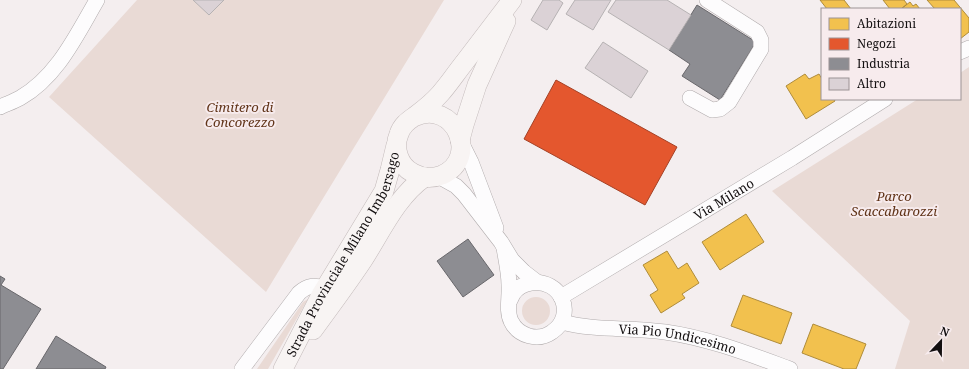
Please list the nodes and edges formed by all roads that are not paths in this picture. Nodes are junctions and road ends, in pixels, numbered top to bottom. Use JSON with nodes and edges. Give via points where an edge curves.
{"nodes":[{"id":1,"x":97,"y":0,"type":"edge"},
{"id":2,"x":512,"y":0,"type":"edge"},
{"id":3,"x":515,"y":0,"type":"edge"},
{"id":4,"x":707,"y":0,"type":"edge"},
{"id":5,"x":690,"y":98,"type":"dead end"},
{"id":6,"x":883,"y":100,"type":"edge"},
{"id":7,"x":0,"y":107,"type":"edge"},
{"id":8,"x":414,"y":117,"type":"junction"},
{"id":9,"x":397,"y":138,"type":"junction"},
{"id":10,"x":460,"y":140,"type":"junction"},
{"id":11,"x":432,"y":177,"type":"junction"},
{"id":12,"x":503,"y":245,"type":"junction"},
{"id":13,"x":537,"y":282,"type":"junction"},
{"id":14,"x":325,"y":288,"type":"junction"},
{"id":15,"x":561,"y":297,"type":"junction"},
{"id":16,"x":509,"y":302,"type":"junction"},
{"id":17,"x":562,"y":322,"type":"junction"},
{"id":18,"x":242,"y":369,"type":"edge"},
{"id":19,"x":284,"y":369,"type":"edge"},
{"id":20,"x":790,"y":369,"type":"edge"}],
"edges":[{"from":1,"to":7,"type":"street","via":[[53,70],[20,98]]},
{"from":2,"to":8,"type":"main road","via":[[439,96]]},
{"from":3,"to":10,"type":"main road","via":[[477,84]]},
{"from":4,"to":5,"type":"street","via":[[757,32],[761,40],[761,49],[729,102],[720,109],[712,110]]},
{"from":6,"to":15,"type":"street","name":"Via Milano"},
{"from":8,"to":9,"type":"main road","via":[[403,126]]},
{"from":8,"to":10,"type":"main road","via":[[430,113],[444,117],[455,127]]},
{"from":9,"to":11,"type":"main road","via":[[396,146],[404,166],[414,174]]},
{"from":9,"to":14,"type":"main road","name":"Strada Provinciale Milano Imbersago","via":[[384,191]]},
{"from":10,"to":11,"type":"main road","via":[[460,154],[456,163],[449,171]]},
{"from":10,"to":12,"type":"street"},
{"from":11,"to":12,"type":"street","via":[[456,186]]},
{"from":11,"to":19,"type":"main road","name":"Strada Provinciale Milano Imbersago","via":[[412,188],[400,201],[362,261]]},
{"from":12,"to":13,"type":"street","via":[[512,260]]},
{"from":12,"to":16,"type":"street"},
{"from":13,"to":15,"type":"street","via":[[551,286]]},
{"from":13,"to":16,"type":"street","via":[[520,287]]},
{"from":14,"to":18,"type":"street","via":[[304,288]]},
{"from":14,"to":19,"type":"main road","name":"Strada Provinciale Milano Imbersago"},
{"from":15,"to":17,"type":"street","via":[[564,305]]},
{"from":16,"to":17,"type":"street","via":[[510,320],[522,334],[540,337],[557,329]]},
{"from":17,"to":20,"type":"street","name":"Via Pio Undicesimo","via":[[589,327],[682,334],[715,342]]}]}
